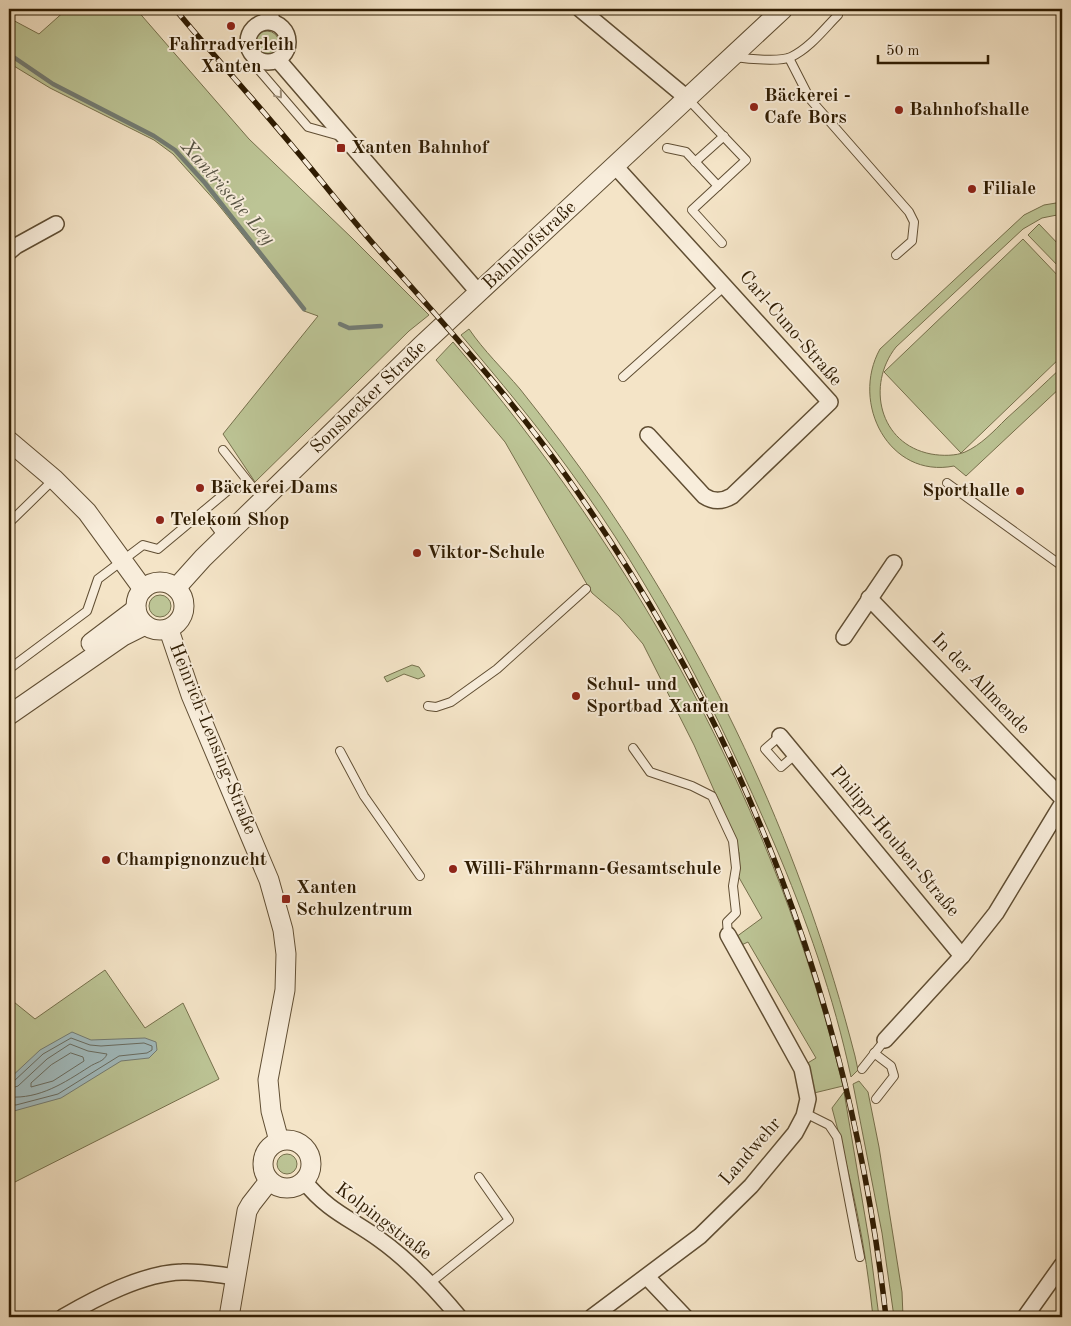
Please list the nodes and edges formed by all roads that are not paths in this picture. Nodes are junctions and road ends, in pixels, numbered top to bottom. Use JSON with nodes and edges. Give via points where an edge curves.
{"nodes":[{"id":1,"x":265,"y":9,"type":"edge"},
{"id":2,"x":580,"y":9,"type":"edge"},
{"id":3,"x":784,"y":9,"type":"edge"},
{"id":4,"x":839,"y":9,"type":"edge"},
{"id":5,"x":272,"y":22,"type":"junction"},
{"id":6,"x":252,"y":54,"type":"junction"},
{"id":7,"x":732,"y":56,"type":"junction"},
{"id":8,"x":790,"y":58,"type":"junction"},
{"id":9,"x":278,"y":60,"type":"junction"},
{"id":10,"x":687,"y":98,"type":"junction"},
{"id":11,"x":724,"y":136,"type":"junction"},
{"id":12,"x":344,"y":137,"type":"junction"},
{"id":13,"x":667,"y":148,"type":"dead end"},
{"id":14,"x":695,"y":162,"type":"junction"},
{"id":15,"x":615,"y":166,"type":"junction"},
{"id":16,"x":718,"y":186,"type":"junction"},
{"id":17,"x":56,"y":224,"type":"dead end"},
{"id":18,"x":722,"y":243,"type":"dead end"},
{"id":19,"x":9,"y":252,"type":"edge"},
{"id":20,"x":896,"y":255,"type":"dead end"},
{"id":21,"x":726,"y":286,"type":"junction"},
{"id":22,"x":479,"y":293,"type":"junction"},
{"id":23,"x":623,"y":377,"type":"dead end"},
{"id":24,"x":648,"y":435,"type":"dead end"},
{"id":25,"x":9,"y":441,"type":"edge"},
{"id":26,"x":224,"y":450,"type":"dead end"},
{"id":27,"x":54,"y":479,"type":"junction"},
{"id":28,"x":947,"y":483,"type":"dead end"},
{"id":29,"x":231,"y":488,"type":"dead end"},
{"id":30,"x":264,"y":501,"type":"junction"},
{"id":31,"x":204,"y":511,"type":"junction"},
{"id":32,"x":9,"y":523,"type":"edge"},
{"id":33,"x":224,"y":538,"type":"junction"},
{"id":34,"x":123,"y":561,"type":"junction"},
{"id":35,"x":894,"y":563,"type":"dead end"},
{"id":36,"x":1062,"y":566,"type":"edge"},
{"id":37,"x":176,"y":588,"type":"junction"},
{"id":38,"x":143,"y":589,"type":"junction"},
{"id":39,"x":586,"y":589,"type":"dead end"},
{"id":40,"x":869,"y":598,"type":"junction"},
{"id":41,"x":136,"y":609,"type":"junction"},
{"id":42,"x":145,"y":626,"type":"junction"},
{"id":43,"x":169,"y":630,"type":"junction"},
{"id":44,"x":844,"y":637,"type":"dead end"},
{"id":45,"x":9,"y":669,"type":"edge"},
{"id":46,"x":9,"y":700,"type":"edge"},
{"id":47,"x":428,"y":706,"type":"dead end"},
{"id":48,"x":9,"y":715,"type":"edge"},
{"id":49,"x":780,"y":736,"type":"dead end"},
{"id":50,"x":633,"y":748,"type":"dead end"},
{"id":51,"x":340,"y":751,"type":"dead end"},
{"id":52,"x":1062,"y":798,"type":"edge"},
{"id":53,"x":1062,"y":804,"type":"edge"},
{"id":54,"x":420,"y":876,"type":"dead end"},
{"id":55,"x":728,"y":935,"type":"joint"},
{"id":56,"x":962,"y":956,"type":"junction"},
{"id":57,"x":885,"y":1040,"type":"joint"},
{"id":58,"x":874,"y":1053,"type":"junction"},
{"id":59,"x":862,"y":1069,"type":"dead end"},
{"id":60,"x":876,"y":1099,"type":"dead end"},
{"id":61,"x":805,"y":1113,"type":"junction"},
{"id":62,"x":279,"y":1141,"type":"junction"},
{"id":63,"x":479,"y":1177,"type":"dead end"},
{"id":64,"x":270,"y":1181,"type":"junction"},
{"id":65,"x":304,"y":1181,"type":"junction"},
{"id":66,"x":860,"y":1257,"type":"dead end"},
{"id":67,"x":1062,"y":1265,"type":"edge"},
{"id":68,"x":237,"y":1277,"type":"junction"},
{"id":69,"x":647,"y":1277,"type":"junction"},
{"id":70,"x":430,"y":1283,"type":"junction"},
{"id":71,"x":63,"y":1317,"type":"edge"},
{"id":72,"x":229,"y":1317,"type":"edge"},
{"id":73,"x":459,"y":1317,"type":"edge"},
{"id":74,"x":592,"y":1317,"type":"edge"},
{"id":75,"x":685,"y":1317,"type":"edge"},
{"id":76,"x":1025,"y":1317,"type":"edge"}],
"edges":[{"from":1,"to":5,"type":"street"},
{"from":2,"to":10,"type":"street"},
{"from":3,"to":7,"type":"street","name":"Bahnhofstraße"},
{"from":4,"to":8,"type":"lane","via":[[838,15],[810,44]]},
{"from":5,"to":6,"type":"street","via":[[259,24],[249,34],[248,48]]},
{"from":5,"to":9,"type":"street","via":[[285,32],[288,39],[284,54]]},
{"from":6,"to":9,"type":"street","via":[[264,62]]},
{"from":6,"to":12,"type":"lane","one_way":true,"via":[[258,69],[308,127]]},
{"from":7,"to":8,"type":"lane"},
{"from":7,"to":10,"type":"street","name":"Bahnhofstraße"},
{"from":8,"to":20,"type":"lane","via":[[810,99],[909,212],[914,222],[912,241]]},
{"from":9,"to":12,"type":"street","name":"Bahnhofstraße"},
{"from":10,"to":11,"type":"lane"},
{"from":10,"to":15,"type":"street","name":"Bahnhofstraße"},
{"from":11,"to":14,"type":"lane"},
{"from":11,"to":16,"type":"lane","via":[[746,160]]},
{"from":12,"to":22,"type":"street","name":"Bahnhofstraße"},
{"from":13,"to":14,"type":"lane","via":[[686,152]]},
{"from":14,"to":16,"type":"lane"},
{"from":15,"to":21,"type":"street","name":"Carl-Cuno-Straße"},
{"from":15,"to":22,"type":"street","name":"Bahnhofstraße"},
{"from":16,"to":18,"type":"lane","via":[[692,210]]},
{"from":17,"to":19,"type":"street"},
{"from":21,"to":23,"type":"lane"},
{"from":21,"to":24,"type":"street","name":"Carl-Cuno-Straße","via":[[830,402],[732,496],[722,500],[704,496]]},
{"from":22,"to":30,"type":"street","name":"Sonsbecker Straße"},
{"from":25,"to":27,"type":"street"},
{"from":26,"to":30,"type":"lane"},
{"from":27,"to":32,"type":"lane"},
{"from":27,"to":34,"type":"street","via":[[87,512]]},
{"from":28,"to":36,"type":"lane"},
{"from":29,"to":31,"type":"lane"},
{"from":30,"to":33,"type":"street","name":"Sonsbecker Straße"},
{"from":31,"to":33,"type":"lane"},
{"from":31,"to":34,"type":"lane","via":[[158,549],[142,545]]},
{"from":33,"to":37,"type":"street","name":"Sonsbecker Straße"},
{"from":34,"to":38,"type":"street"},
{"from":34,"to":45,"type":"lane","via":[[98,579],[87,611]]},
{"from":35,"to":40,"type":"street"},
{"from":37,"to":38,"type":"street","via":[[162,582]]},
{"from":37,"to":43,"type":"street","via":[[183,599],[184,609],[181,619]]},
{"from":38,"to":41,"type":"street","via":[[137,598]]},
{"from":39,"to":47,"type":"lane","via":[[496,669],[451,702]]},
{"from":40,"to":44,"type":"street"},
{"from":40,"to":52,"type":"street","name":"In der Allmende"},
{"from":41,"to":42,"type":"street"},
{"from":41,"to":46,"type":"street"},
{"from":42,"to":43,"type":"street"},
{"from":42,"to":48,"type":"street","via":[[123,636]]},
{"from":43,"to":62,"type":"street","name":"Heinrich-Lensing-Straße","via":[[191,695],[270,880],[283,930],[285,990],[268,1080],[271,1111]]},
{"from":49,"to":56,"type":"street","name":"Philipp-Houben-Straße"},
{"from":50,"to":55,"type":"lane","via":[[650,772],[712,796],[733,841],[736,913],[727,922]]},
{"from":51,"to":54,"type":"lane","via":[[364,796]]},
{"from":53,"to":56,"type":"street","via":[[996,913]]},
{"from":55,"to":61,"type":"street","name":"Landwehr","via":[[802,1069],[808,1099]]},
{"from":56,"to":57,"type":"street"},
{"from":57,"to":58,"type":"lane"},
{"from":58,"to":59,"type":"lane"},
{"from":58,"to":60,"type":"lane","via":[[891,1066],[894,1076]]},
{"from":61,"to":66,"type":"lane","via":[[829,1125],[837,1138]]},
{"from":61,"to":69,"type":"street","name":"Landwehr","via":[[795,1133],[751,1186],[700,1236]]},
{"from":62,"to":64,"type":"street","via":[[263,1158],[263,1171]]},
{"from":62,"to":65,"type":"street","via":[[295,1141],[308,1151],[311,1166]]},
{"from":63,"to":70,"type":"lane","via":[[509,1220]]},
{"from":64,"to":65,"type":"street","via":[[284,1188]]},
{"from":64,"to":68,"type":"street","via":[[247,1211]]},
{"from":65,"to":70,"type":"street","name":"Kolpingstraße","via":[[325,1205],[378,1238]]},
{"from":67,"to":76,"type":"street"},
{"from":68,"to":71,"type":"street","via":[[181,1272],[149,1278],[95,1299]]},
{"from":68,"to":72,"type":"street"},
{"from":69,"to":74,"type":"street","name":"Landwehr"},
{"from":69,"to":75,"type":"street"},
{"from":70,"to":73,"type":"street","name":"Kolpingstraße"}]}
